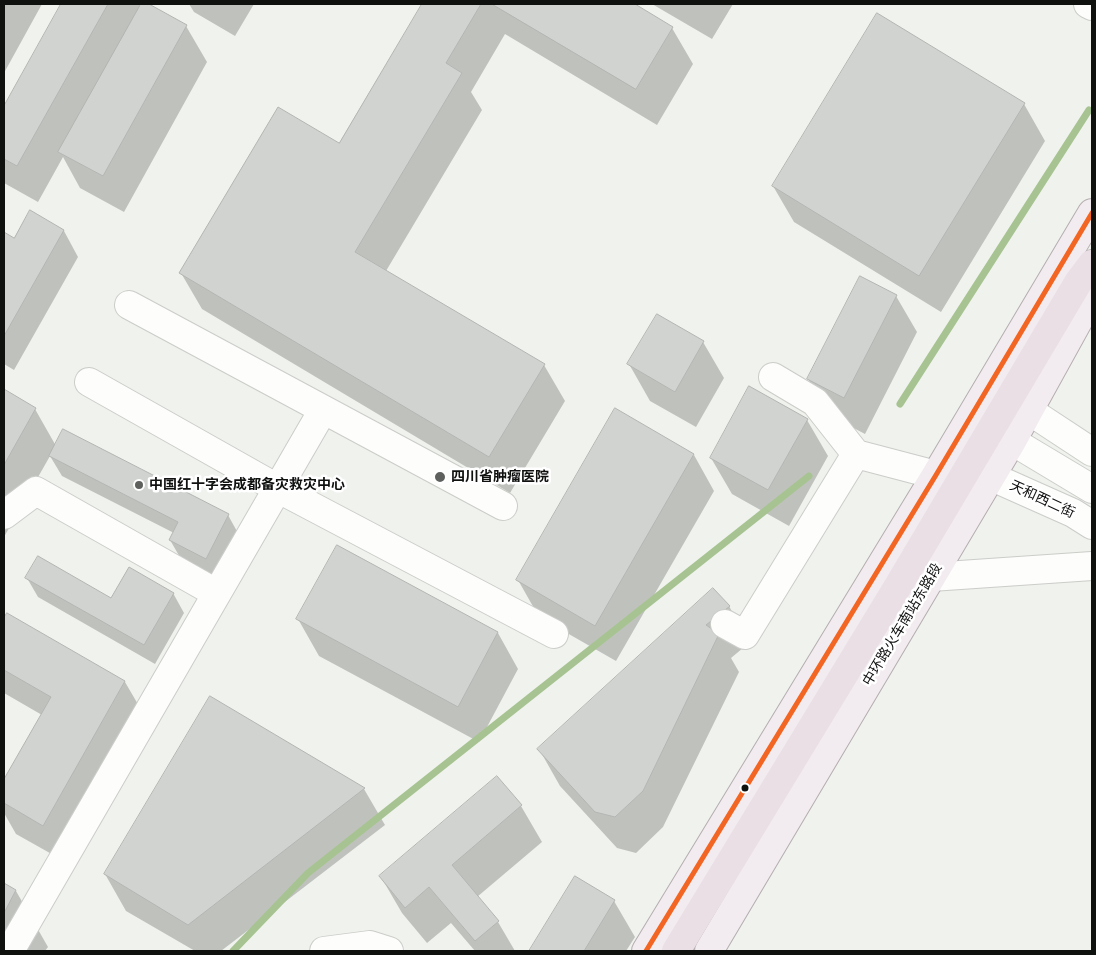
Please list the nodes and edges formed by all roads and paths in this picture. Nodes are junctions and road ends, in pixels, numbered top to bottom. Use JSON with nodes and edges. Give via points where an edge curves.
{"nodes":[{"id":1,"x":1088,"y":4,"type":"edge"},
{"id":2,"x":1092,"y":6,"type":"edge"},
{"id":3,"x":1092,"y":213,"type":"edge"},
{"id":4,"x":1092,"y":264,"type":"edge"},
{"id":5,"x":1092,"y":296,"type":"edge"},
{"id":6,"x":129,"y":305,"type":"dead end"},
{"id":7,"x":773,"y":377,"type":"dead end"},
{"id":8,"x":88,"y":382,"type":"dead end"},
{"id":9,"x":323,"y":410,"type":"junction"},
{"id":10,"x":1028,"y":410,"type":"junction"},
{"id":11,"x":1012,"y":441,"type":"junction"},
{"id":12,"x":1092,"y":452,"type":"edge"},
{"id":13,"x":856,"y":454,"type":"junction"},
{"id":14,"x":936,"y":475,"type":"junction"},
{"id":15,"x":990,"y":476,"type":"junction"},
{"id":16,"x":277,"y":488,"type":"junction"},
{"id":17,"x":1092,"y":489,"type":"edge"},
{"id":18,"x":503,"y":506,"type":"dead end"},
{"id":19,"x":4,"y":515,"type":"edge"},
{"id":20,"x":1092,"y":525,"type":"edge"},
{"id":21,"x":1092,"y":566,"type":"edge"},
{"id":22,"x":932,"y":577,"type":"junction"},
{"id":23,"x":216,"y":593,"type":"junction"},
{"id":24,"x":725,"y":624,"type":"dead end"},
{"id":25,"x":554,"y":634,"type":"dead end"},
{"id":26,"x":10,"y":951,"type":"edge"},
{"id":27,"x":324,"y":951,"type":"edge"},
{"id":28,"x":390,"y":951,"type":"edge"},
{"id":29,"x":646,"y":951,"type":"edge"},
{"id":30,"x":676,"y":951,"type":"edge"},
{"id":31,"x":709,"y":951,"type":"edge"}],
"edges":[{"from":1,"to":2,"type":"street"},
{"from":3,"to":14,"type":"main road"},
{"from":4,"to":30,"type":"highway"},
{"from":5,"to":10,"type":"main road","name":"中环路火车南站东路段"},
{"from":6,"to":9,"type":"street"},
{"from":7,"to":13,"type":"street","via":[[815,402]]},
{"from":8,"to":16,"type":"street"},
{"from":9,"to":16,"type":"street"},
{"from":9,"to":18,"type":"street"},
{"from":10,"to":11,"type":"main road","name":"中环路火车南站东路段"},
{"from":10,"to":12,"type":"street"},
{"from":11,"to":15,"type":"main road","name":"中环路火车南站东路段"},
{"from":11,"to":17,"type":"street"},
{"from":13,"to":14,"type":"street"},
{"from":13,"to":24,"type":"street","via":[[745,635]]},
{"from":14,"to":29,"type":"main road"},
{"from":15,"to":20,"type":"street","name":"天和西二街","via":[[1073,513]]},
{"from":15,"to":22,"type":"main road","name":"中环路火车南站东路段"},
{"from":16,"to":23,"type":"street"},
{"from":16,"to":25,"type":"street"},
{"from":19,"to":23,"type":"street","via":[[36,491]]},
{"from":21,"to":22,"type":"street"},
{"from":22,"to":31,"type":"main road","name":"中环路火车南站东路段"},
{"from":23,"to":26,"type":"street"},
{"from":27,"to":28,"type":"street","via":[[370,945]]}]}
